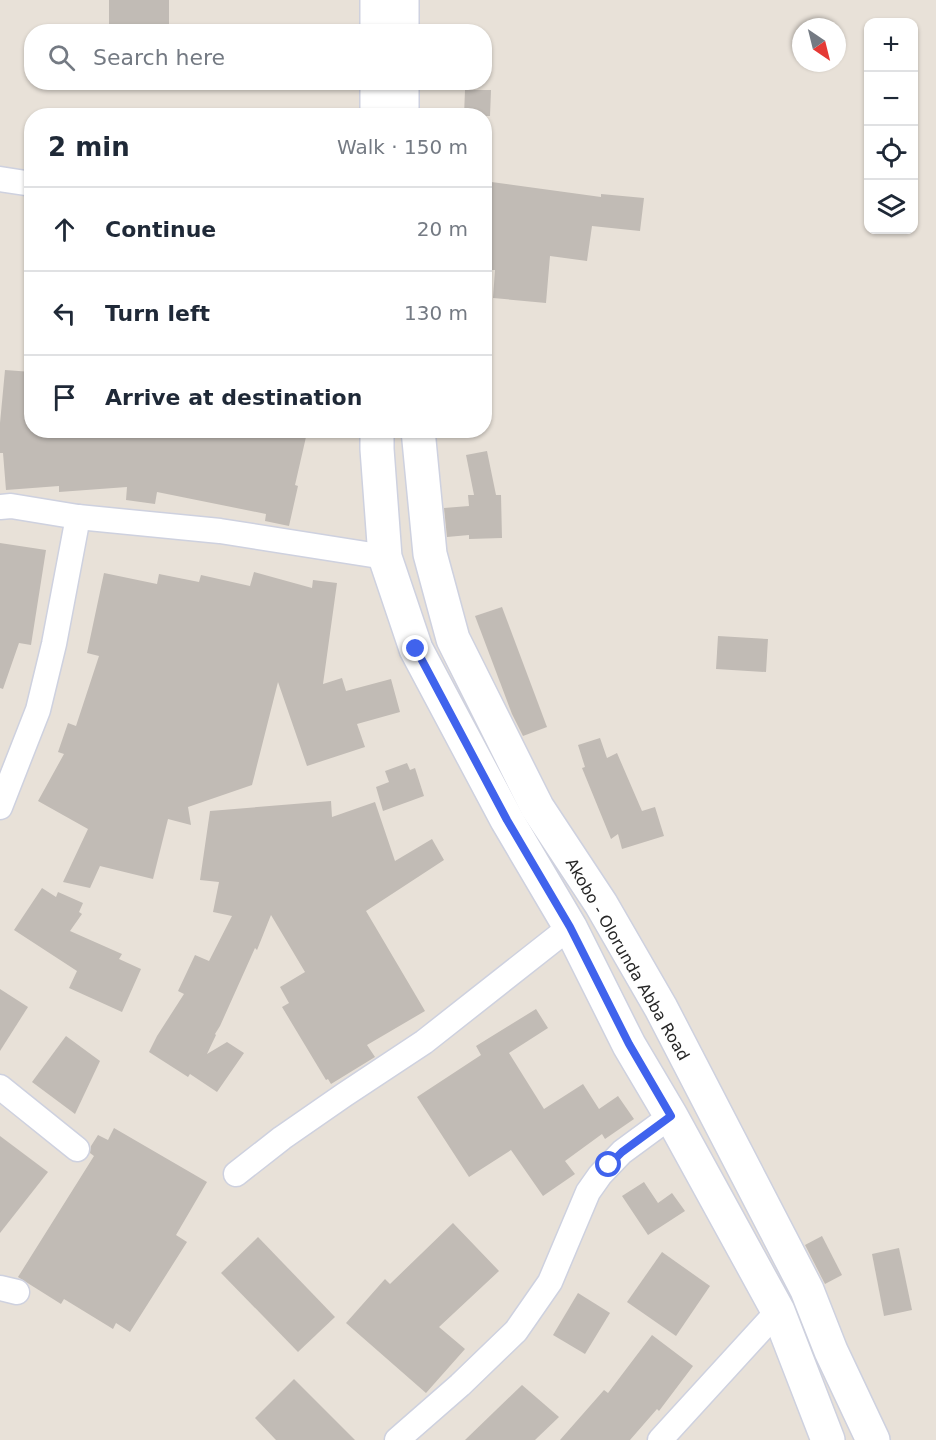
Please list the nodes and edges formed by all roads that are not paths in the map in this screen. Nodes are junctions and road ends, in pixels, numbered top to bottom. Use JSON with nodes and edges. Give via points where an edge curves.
{"nodes":[{"id":1,"x":377,"y":0,"type":"edge"},
{"id":2,"x":402,"y":0,"type":"edge"},
{"id":3,"x":377,"y":24,"type":"edge"},
{"id":4,"x":402,"y":24,"type":"edge"},
{"id":5,"x":377,"y":90,"type":"edge"},
{"id":6,"x":402,"y":90,"type":"edge"},
{"id":7,"x":377,"y":108,"type":"edge"},
{"id":8,"x":402,"y":108,"type":"edge"},
{"id":9,"x":0,"y":179,"type":"edge"},
{"id":10,"x":24,"y":183,"type":"edge"},
{"id":11,"x":377,"y":438,"type":"edge"},
{"id":12,"x":419,"y":438,"type":"edge"},
{"id":13,"x":0,"y":507,"type":"edge"},
{"id":14,"x":78,"y":517,"type":"junction"},
{"id":15,"x":385,"y":557,"type":"junction"},
{"id":16,"x":0,"y":807,"type":"edge"},
{"id":17,"x":570,"y":927,"type":"junction"},
{"id":18,"x":0,"y":1088,"type":"edge"},
{"id":19,"x":671,"y":1116,"type":"junction"},
{"id":20,"x":77,"y":1149,"type":"dead end"},
{"id":21,"x":236,"y":1174,"type":"dead end"},
{"id":22,"x":778,"y":1311,"type":"junction"},
{"id":23,"x":397,"y":1440,"type":"edge"},
{"id":24,"x":660,"y":1440,"type":"edge"},
{"id":25,"x":828,"y":1440,"type":"edge"},
{"id":26,"x":873,"y":1440,"type":"edge"}],
"edges":[{"from":1,"to":3,"type":"main road"},
{"from":2,"to":4,"type":"main road"},
{"from":5,"to":7,"type":"main road"},
{"from":6,"to":8,"type":"main road"},
{"from":9,"to":10,"type":"street"},
{"from":11,"to":15,"type":"main road","name":"Akobo - Olorunda Abba Road"},
{"from":12,"to":26,"type":"main road","name":"Akobo - Olorunda Abba Road","via":[[430,554],[453,639],[537,807],[601,904],[661,1008],[807,1290]]},
{"from":13,"to":14,"type":"street"},
{"from":14,"to":15,"type":"street","via":[[220,531]]},
{"from":14,"to":16,"type":"street","via":[[38,710]]},
{"from":15,"to":17,"type":"main road","name":"Akobo - Olorunda Abba Road","via":[[416,649],[507,820]]},
{"from":17,"to":19,"type":"main road","name":"Akobo - Olorunda Abba Road","via":[[629,1044]]},
{"from":17,"to":21,"type":"street","via":[[424,1042],[282,1138]]},
{"from":18,"to":20,"type":"street"},
{"from":19,"to":22,"type":"main road","name":"Akobo - Olorunda Abba Road"},
{"from":19,"to":23,"type":"street","via":[[622,1152],[600,1175],[588,1192],[550,1282],[516,1331]]},
{"from":22,"to":24,"type":"street"},
{"from":22,"to":25,"type":"main road","name":"Akobo - Olorunda Abba Road"}]}
